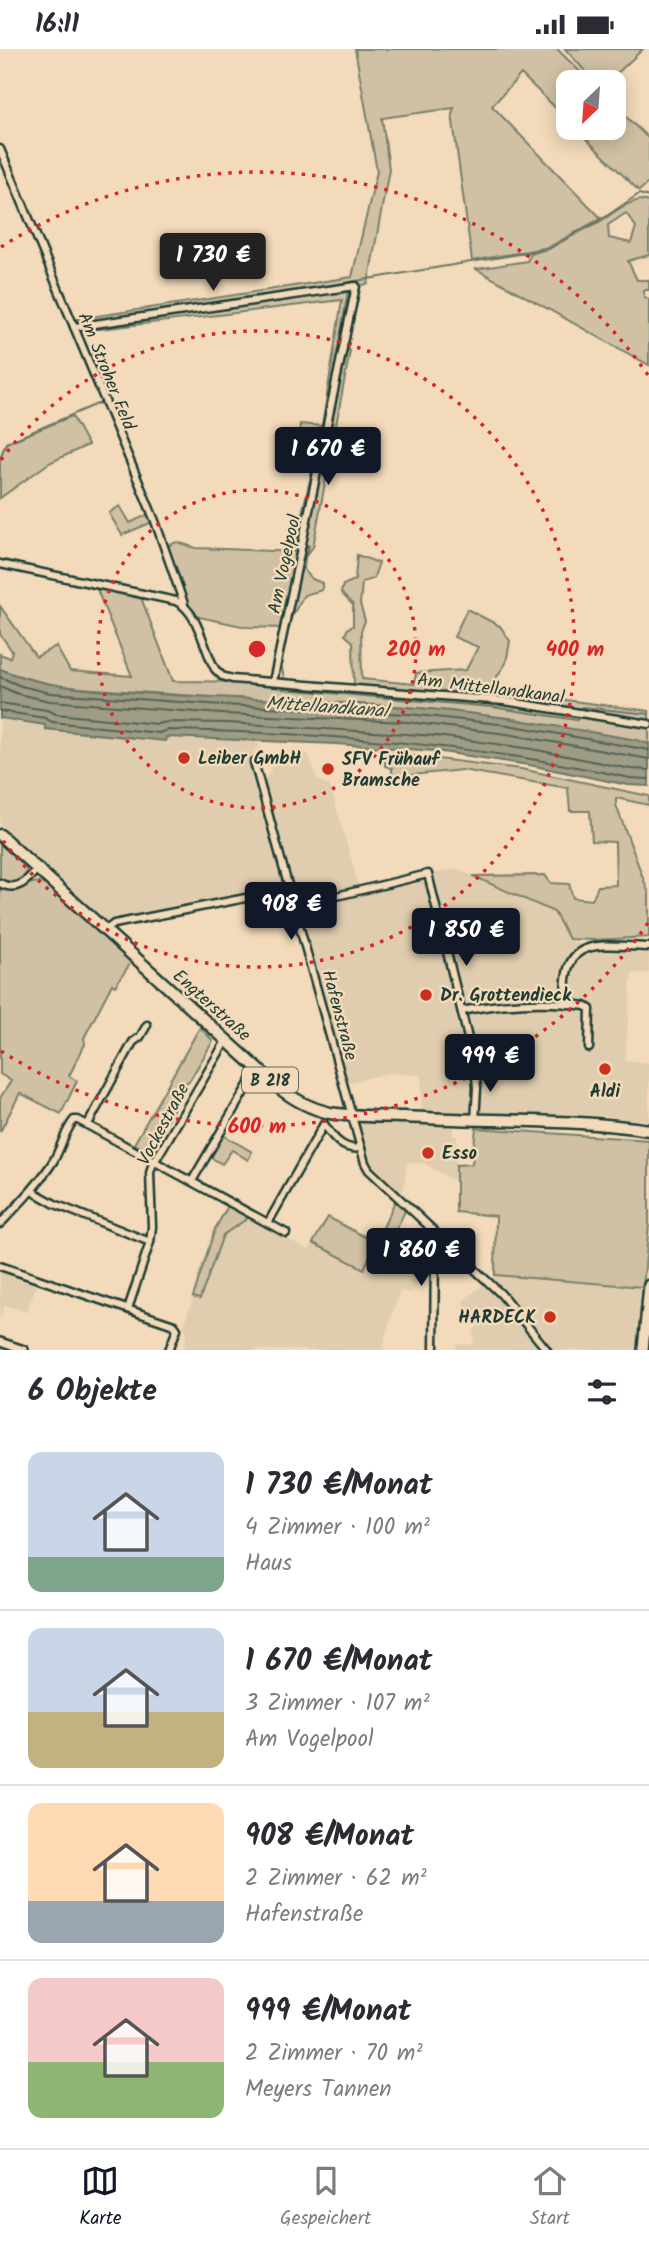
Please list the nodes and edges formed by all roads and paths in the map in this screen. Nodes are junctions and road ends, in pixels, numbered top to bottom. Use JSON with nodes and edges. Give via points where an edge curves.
{"nodes":[{"id":1,"x":0,"y":149,"type":"edge"},
{"id":2,"x":74,"y":327,"type":"junction"},
{"id":3,"x":0,"y":564,"type":"edge"},
{"id":4,"x":184,"y":604,"type":"junction"},
{"id":5,"x":273,"y":683,"type":"junction"},
{"id":6,"x":649,"y":725,"type":"edge"},
{"id":7,"x":254,"y":762,"type":"dead end"},
{"id":8,"x":0,"y":835,"type":"edge"},
{"id":9,"x":38,"y":867,"type":"junction"},
{"id":10,"x":0,"y":883,"type":"edge"},
{"id":11,"x":291,"y":889,"type":"junction"},
{"id":12,"x":295,"y":906,"type":"junction"},
{"id":13,"x":106,"y":930,"type":"junction"},
{"id":14,"x":649,"y":947,"type":"edge"},
{"id":15,"x":566,"y":1004,"type":"junction"},
{"id":16,"x":463,"y":1011,"type":"junction"},
{"id":17,"x":148,"y":1025,"type":"dead end"},
{"id":18,"x":227,"y":1039,"type":"junction"},
{"id":19,"x":589,"y":1048,"type":"dead end"},
{"id":20,"x":258,"y":1068,"type":"junction"},
{"id":21,"x":352,"y":1115,"type":"junction"},
{"id":22,"x":475,"y":1122,"type":"junction"},
{"id":23,"x":88,"y":1124,"type":"junction"},
{"id":24,"x":649,"y":1130,"type":"edge"},
{"id":25,"x":361,"y":1149,"type":"junction"},
{"id":26,"x":155,"y":1161,"type":"junction"},
{"id":27,"x":192,"y":1181,"type":"junction"},
{"id":28,"x":32,"y":1192,"type":"junction"},
{"id":29,"x":268,"y":1223,"type":"junction"},
{"id":30,"x":0,"y":1224,"type":"edge"},
{"id":31,"x":286,"y":1234,"type":"dead end"},
{"id":32,"x":442,"y":1237,"type":"junction"},
{"id":33,"x":150,"y":1243,"type":"junction"},
{"id":34,"x":0,"y":1266,"type":"edge"},
{"id":35,"x":649,"y":1285,"type":"edge"},
{"id":36,"x":648,"y":1299,"type":"edge"},
{"id":37,"x":128,"y":1309,"type":"junction"},
{"id":38,"x":0,"y":1342,"type":"edge"},
{"id":39,"x":23,"y":1350,"type":"edge"},
{"id":40,"x":169,"y":1350,"type":"edge"},
{"id":41,"x":434,"y":1350,"type":"edge"},
{"id":42,"x":547,"y":1350,"type":"edge"},
{"id":43,"x":643,"y":1350,"type":"edge"}],
"edges":[{"from":1,"to":2,"type":"street","name":"Am Stroher Feld"},
{"from":2,"to":4,"type":"street","name":"Am Stroher Feld","via":[[155,521]]},
{"from":2,"to":5,"type":"street","name":"Am Vogelpool","via":[[356,286]]},
{"from":3,"to":4,"type":"street"},
{"from":4,"to":5,"type":"street","name":"Am Mittellandkanal","via":[[215,670],[232,679]]},
{"from":5,"to":6,"type":"street","name":"Am Mittellandkanal","via":[[504,701]]},
{"from":7,"to":11,"type":"street","name":"Hafenstraße"},
{"from":8,"to":9,"type":"main road","name":"Engterstraße","number":"B 218"},
{"from":9,"to":10,"type":"street","via":[[20,885]]},
{"from":9,"to":13,"type":"main road","name":"Engterstraße","number":"B 218"},
{"from":11,"to":12,"type":"street","name":"Hafenstraße"},
{"from":11,"to":13,"type":"street","via":[[114,924]]},
{"from":12,"to":16,"type":"street","via":[[428,874]]},
{"from":12,"to":21,"type":"street","name":"Hafenstraße"},
{"from":13,"to":18,"type":"main road","name":"Engterstraße","number":"B 218"},
{"from":14,"to":15,"type":"street","via":[[597,946],[578,952],[567,966]]},
{"from":15,"to":16,"type":"street"},
{"from":15,"to":19,"type":"street","via":[[590,1009]]},
{"from":16,"to":22,"type":"street","via":[[475,1067]]},
{"from":17,"to":23,"type":"street","via":[[133,1042]]},
{"from":18,"to":20,"type":"main road","name":"Engterstraße","number":"B 218"},
{"from":18,"to":26,"type":"street","name":"Vockestraße"},
{"from":20,"to":21,"type":"main road","name":"Engterstraße","number":"B 218","via":[[303,1103],[329,1113]]},
{"from":20,"to":27,"type":"street"},
{"from":21,"to":22,"type":"main road","name":"Engterstraße","number":"B 218"},
{"from":21,"to":25,"type":"street","name":"Hafenstraße"},
{"from":22,"to":24,"type":"main road","name":"Engterstraße","number":"B 218","via":[[575,1123]]},
{"from":23,"to":26,"type":"street"},
{"from":23,"to":28,"type":"street","via":[[74,1120]]},
{"from":25,"to":29,"type":"street","via":[[345,1148],[324,1124]]},
{"from":25,"to":32,"type":"street","name":"Hafenstraße","via":[[369,1170]]},
{"from":26,"to":27,"type":"street"},
{"from":26,"to":33,"type":"street","name":"Vockestraße","via":[[150,1173]]},
{"from":27,"to":29,"type":"street"},
{"from":28,"to":30,"type":"street"},
{"from":28,"to":33,"type":"street"},
{"from":29,"to":31,"type":"street"},
{"from":32,"to":41,"type":"street","via":[[435,1250]]},
{"from":32,"to":42,"type":"street","name":"Hafenstraße","via":[[501,1294]]},
{"from":33,"to":37,"type":"street","name":"Vockestraße"},
{"from":34,"to":37,"type":"street"},
{"from":35,"to":36,"type":"main road"},
{"from":36,"to":43,"type":"main road"},
{"from":37,"to":40,"type":"street","via":[[174,1325],[177,1334]]},
{"from":38,"to":39,"type":"street"}]}
